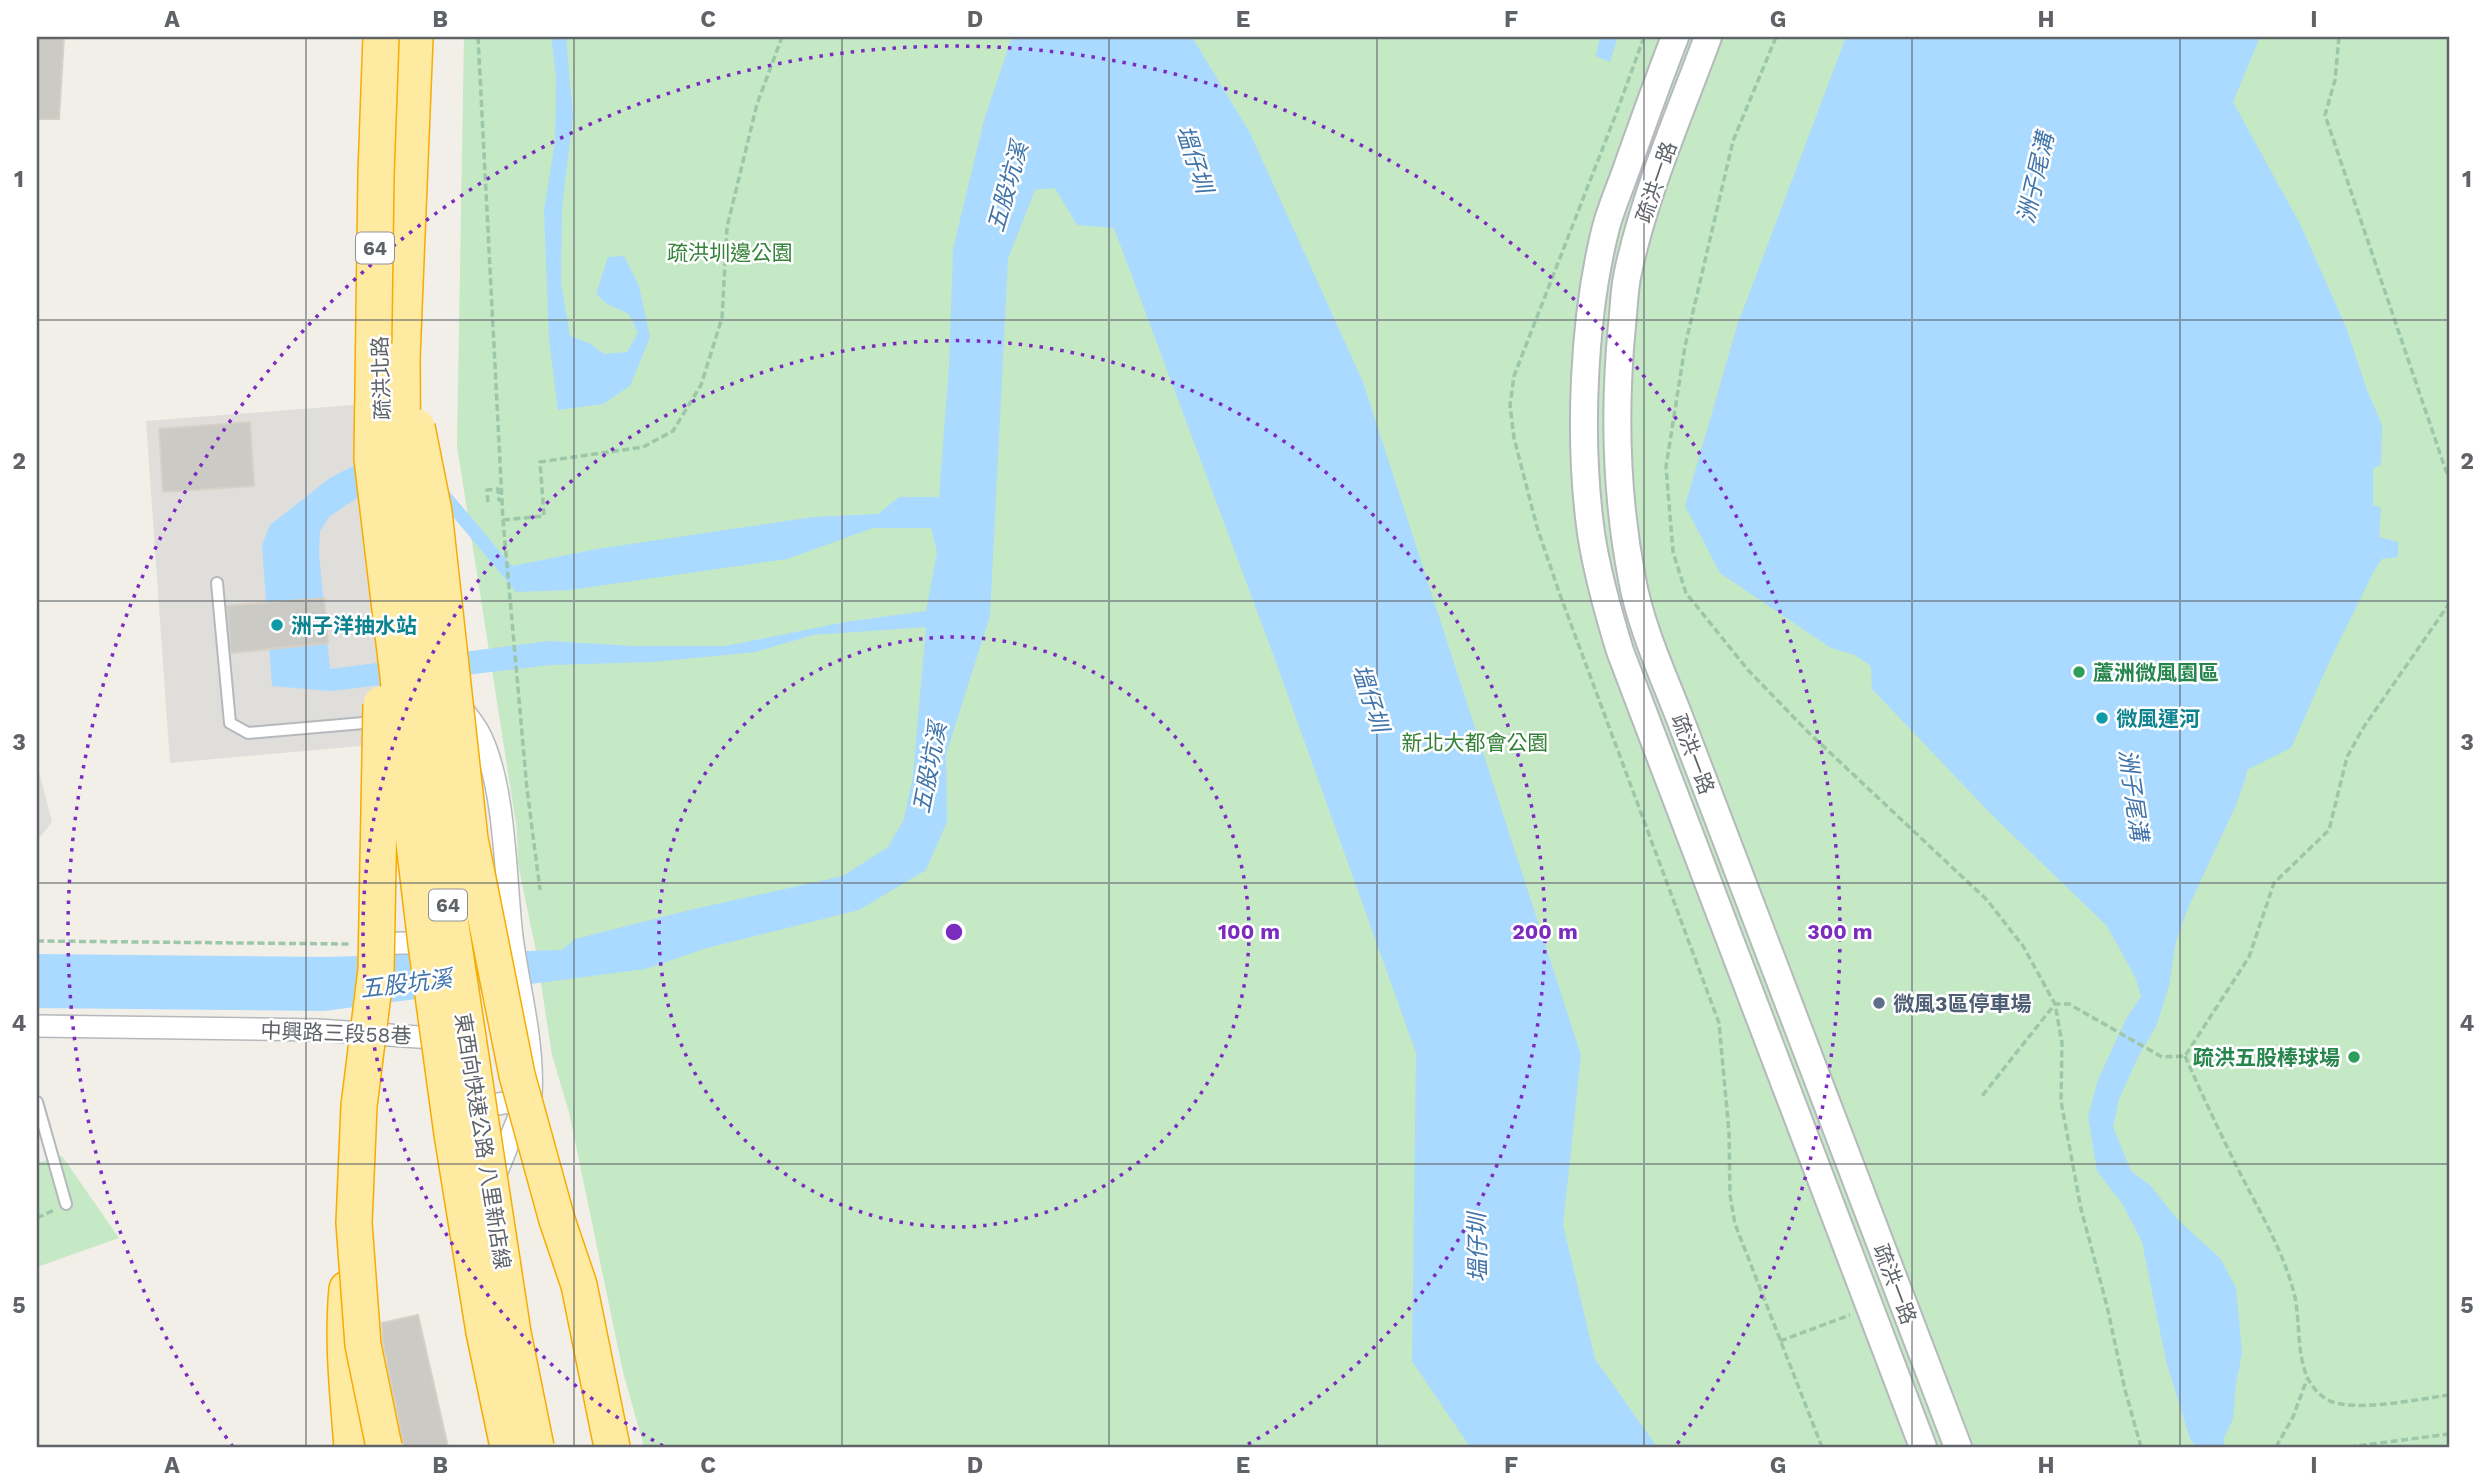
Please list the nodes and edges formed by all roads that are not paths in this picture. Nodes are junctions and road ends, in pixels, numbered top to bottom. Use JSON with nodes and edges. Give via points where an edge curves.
{"nodes":[{"id":1,"x":379,"y":37,"type":"edge"},
{"id":2,"x":415,"y":37,"type":"edge"},
{"id":3,"x":1675,"y":37,"type":"edge"},
{"id":4,"x":1708,"y":37,"type":"edge"},
{"id":5,"x":402,"y":358,"type":"junction"},
{"id":6,"x":372,"y":459,"type":"junction"},
{"id":7,"x":217,"y":583,"type":"dead end"},
{"id":8,"x":400,"y":634,"type":"junction"},
{"id":9,"x":464,"y":712,"type":"junction"},
{"id":10,"x":409,"y":718,"type":"junction"},
{"id":11,"x":496,"y":792,"type":"junction"},
{"id":12,"x":423,"y":801,"type":"junction"},
{"id":13,"x":370,"y":944,"type":"road end"},
{"id":14,"x":37,"y":1026,"type":"edge"},
{"id":15,"x":526,"y":1099,"type":"junction"},
{"id":16,"x":37,"y":1102,"type":"edge"},
{"id":17,"x":459,"y":1111,"type":"junction"},
{"id":18,"x":66,"y":1204,"type":"dead end"},
{"id":19,"x":557,"y":1220,"type":"junction"},
{"id":20,"x":354,"y":1223,"type":"junction"},
{"id":21,"x":476,"y":1223,"type":"junction"},
{"id":22,"x":352,"y":1447,"type":"edge"},
{"id":23,"x":384,"y":1447,"type":"edge"},
{"id":24,"x":508,"y":1447,"type":"edge"},
{"id":25,"x":522,"y":1447,"type":"edge"},
{"id":26,"x":536,"y":1447,"type":"edge"},
{"id":27,"x":593,"y":1447,"type":"edge"},
{"id":28,"x":612,"y":1447,"type":"edge"},
{"id":29,"x":1923,"y":1447,"type":"edge"},
{"id":30,"x":1958,"y":1447,"type":"edge"}],
"edges":[{"from":1,"to":6,"type":"highway","name":"東西向快速公路 八里新店線","number":"64","bridge":true},
{"from":1,"to":8,"type":"street","name":"疏洪北路","via":[[379,378]]},
{"from":2,"to":5,"type":"highway","name":"東西向快速公路 八里新店線","number":"64"},
{"from":3,"to":29,"type":"street","name":"疏洪一路","via":[[1607,223],[1590,310],[1585,411],[1591,533],[1620,651]]},
{"from":4,"to":30,"type":"street","name":"疏洪一路","via":[[1643,215],[1627,274],[1619,355],[1618,445],[1632,580],[1696,761]]},
{"from":5,"to":19,"type":"highway","bridge":true,"via":[[433,512],[471,839],[517,1075]]},
{"from":5,"to":26,"type":"highway","name":"東西向快速公路 八里新店線","number":"64","bridge":true,"via":[[402,512],[430,718],[450,926],[513,1333]]},
{"from":6,"to":20,"type":"highway","bridge":true,"via":[[381,695],[379,861],[376,970],[359,1106]]},
{"from":6,"to":24,"type":"highway","name":"東西向快速公路 八里新店線","number":"64","bridge":true,"via":[[450,1120],[484,1332]]},
{"from":7,"to":10,"type":"lane","via":[[230,723],[248,733]]},
{"from":8,"to":9,"type":"street"},
{"from":8,"to":10,"type":"street","name":"疏洪北路"},
{"from":9,"to":10,"type":"street"},
{"from":9,"to":11,"type":"street","via":[[480,736]]},
{"from":10,"to":12,"type":"street","name":"疏洪北路"},
{"from":11,"to":12,"type":"street"},
{"from":11,"to":15,"type":"street","via":[[533,1070],[531,1095]]},
{"from":12,"to":13,"type":"street","name":"疏洪北路","via":[[437,943]]},
{"from":14,"to":17,"type":"street","name":"中興路三段58巷","via":[[318,1030],[447,1038]]},
{"from":15,"to":17,"type":"street"},
{"from":15,"to":21,"type":"street"},
{"from":16,"to":18,"type":"lane"},
{"from":17,"to":21,"type":"street","name":"中興路三段58巷"},
{"from":19,"to":27,"type":"highway"},
{"from":19,"to":28,"type":"highway","via":[[579,1285]]},
{"from":20,"to":22,"type":"highway","bridge":true,"via":[[344,1315]]},
{"from":20,"to":23,"type":"highway","bridge":true,"via":[[363,1345]]},
{"from":21,"to":25,"type":"street","name":"中興路三段58巷"}]}
